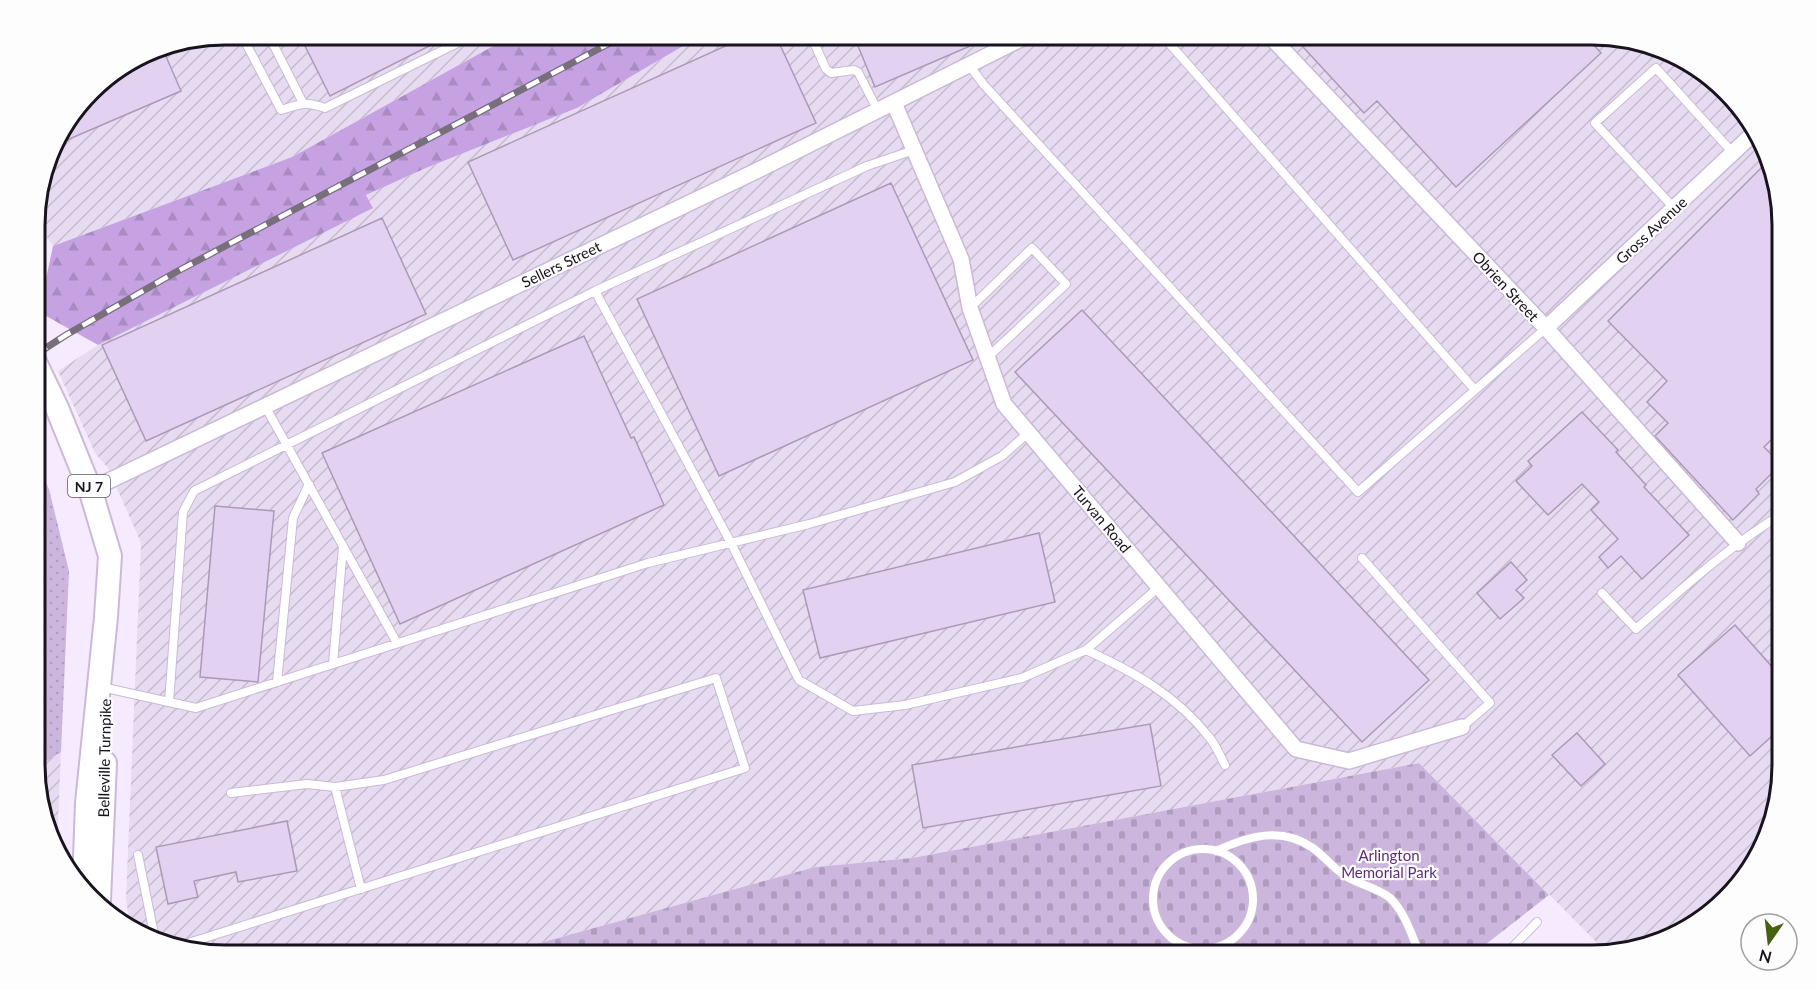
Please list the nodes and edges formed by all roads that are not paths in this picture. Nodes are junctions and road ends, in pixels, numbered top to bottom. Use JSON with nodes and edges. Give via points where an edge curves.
{"nodes":[{"id":1,"x":247,"y":45,"type":"edge"},
{"id":2,"x":274,"y":45,"type":"edge"},
{"id":3,"x":454,"y":45,"type":"edge"},
{"id":4,"x":815,"y":45,"type":"edge"},
{"id":5,"x":1009,"y":45,"type":"edge"},
{"id":6,"x":1171,"y":45,"type":"edge"},
{"id":7,"x":1278,"y":45,"type":"edge"},
{"id":8,"x":969,"y":65,"type":"junction"},
{"id":9,"x":303,"y":103,"type":"junction"},
{"id":10,"x":894,"y":103,"type":"junction"},
{"id":11,"x":878,"y":111,"type":"junction"},
{"id":12,"x":1749,"y":138,"type":"edge"},
{"id":13,"x":914,"y":150,"type":"junction"},
{"id":14,"x":1733,"y":153,"type":"junction"},
{"id":15,"x":1674,"y":208,"type":"junction"},
{"id":16,"x":595,"y":291,"type":"junction"},
{"id":17,"x":970,"y":308,"type":"junction"},
{"id":18,"x":1546,"y":328,"type":"junction"},
{"id":19,"x":988,"y":357,"type":"junction"},
{"id":20,"x":45,"y":383,"type":"edge"},
{"id":21,"x":1475,"y":390,"type":"junction"},
{"id":22,"x":265,"y":406,"type":"junction"},
{"id":23,"x":1029,"y":432,"type":"junction"},
{"id":24,"x":287,"y":445,"type":"junction"},
{"id":25,"x":309,"y":484,"type":"junction"},
{"id":26,"x":91,"y":492,"type":"junction"},
{"id":27,"x":1772,"y":521,"type":"edge"},
{"id":28,"x":731,"y":543,"type":"junction"},
{"id":29,"x":1738,"y":543,"type":"junction"},
{"id":30,"x":343,"y":545,"type":"junction"},
{"id":31,"x":1362,"y":558,"type":"dead end"},
{"id":32,"x":1158,"y":587,"type":"junction"},
{"id":33,"x":1602,"y":592,"type":"dead end"},
{"id":34,"x":106,"y":617,"type":"junction"},
{"id":35,"x":397,"y":643,"type":"junction"},
{"id":36,"x":1086,"y":650,"type":"junction"},
{"id":37,"x":333,"y":664,"type":"junction"},
{"id":38,"x":277,"y":682,"type":"junction"},
{"id":39,"x":106,"y":688,"type":"junction"},
{"id":40,"x":169,"y":702,"type":"junction"},
{"id":41,"x":1462,"y":727,"type":"joint"},
{"id":42,"x":1226,"y":765,"type":"dead end"},
{"id":43,"x":335,"y":787,"type":"junction"},
{"id":44,"x":231,"y":793,"type":"dead end"},
{"id":45,"x":1216,"y":851,"type":"junction"},
{"id":46,"x":138,"y":855,"type":"dead end"},
{"id":47,"x":84,"y":877,"type":"edge"},
{"id":48,"x":361,"y":889,"type":"junction"},
{"id":49,"x":99,"y":893,"type":"edge"},
{"id":50,"x":1537,"y":922,"type":"dead end"},
{"id":51,"x":153,"y":929,"type":"edge"},
{"id":52,"x":191,"y":942,"type":"edge"},
{"id":53,"x":1180,"y":945,"type":"edge"},
{"id":54,"x":1221,"y":945,"type":"edge"},
{"id":55,"x":1416,"y":945,"type":"edge"},
{"id":56,"x":1515,"y":945,"type":"edge"}],
"edges":[{"from":1,"to":9,"type":"lane","via":[[281,110]]},
{"from":2,"to":9,"type":"lane"},
{"from":3,"to":9,"type":"lane","via":[[325,108]]},
{"from":4,"to":11,"type":"lane","via":[[831,73],[858,72]]},
{"from":5,"to":8,"type":"street","name":"Sellers Street"},
{"from":6,"to":21,"type":"lane"},
{"from":7,"to":18,"type":"street","name":"Obrien Street"},
{"from":8,"to":10,"type":"street","name":"Sellers Street"},
{"from":8,"to":21,"type":"lane","via":[[1358,492]]},
{"from":10,"to":11,"type":"street","name":"Sellers Street"},
{"from":10,"to":13,"type":"street","name":"Turvan Road"},
{"from":11,"to":22,"type":"street","name":"Sellers Street"},
{"from":12,"to":14,"type":"street","name":"Gross Avenue"},
{"from":13,"to":16,"type":"lane","via":[[867,166]]},
{"from":13,"to":17,"type":"street","name":"Turvan Road","via":[[961,259]]},
{"from":14,"to":15,"type":"street","name":"Gross Avenue"},
{"from":14,"to":15,"type":"lane","via":[[1656,68],[1595,123]]},
{"from":15,"to":18,"type":"street","name":"Gross Avenue"},
{"from":16,"to":24,"type":"lane"},
{"from":16,"to":28,"type":"lane"},
{"from":17,"to":19,"type":"street","name":"Turvan Road"},
{"from":17,"to":19,"type":"lane","via":[[1032,248],[1065,284]]},
{"from":18,"to":21,"type":"lane"},
{"from":18,"to":29,"type":"street","name":"Obrien Street"},
{"from":19,"to":23,"type":"street","name":"Turvan Road","via":[[1004,404]]},
{"from":20,"to":26,"type":"main road","name":"Belleville Turnpike","number":"NJ 7"},
{"from":22,"to":24,"type":"lane"},
{"from":22,"to":26,"type":"street","name":"Sellers Street"},
{"from":23,"to":28,"type":"lane","via":[[1002,456],[955,482]]},
{"from":23,"to":32,"type":"street","name":"Turvan Road"},
{"from":24,"to":25,"type":"lane"},
{"from":24,"to":40,"type":"lane","via":[[194,491],[183,512]]},
{"from":25,"to":30,"type":"lane"},
{"from":25,"to":38,"type":"lane","via":[[293,518]]},
{"from":26,"to":34,"type":"main road","name":"Belleville Turnpike","number":"NJ 7","via":[[110,556]]},
{"from":27,"to":29,"type":"lane"},
{"from":28,"to":35,"type":"lane","via":[[648,563]]},
{"from":28,"to":36,"type":"lane","via":[[799,680],[853,711],[905,705],[1022,678]]},
{"from":29,"to":33,"type":"lane","via":[[1636,629]]},
{"from":30,"to":35,"type":"lane"},
{"from":30,"to":37,"type":"lane"},
{"from":31,"to":41,"type":"lane","via":[[1490,703]]},
{"from":32,"to":36,"type":"lane"},
{"from":32,"to":41,"type":"street","name":"Turvan Road","via":[[1296,749],[1349,761]]},
{"from":34,"to":39,"type":"main road","name":"Belleville Turnpike","number":"NJ 7"},
{"from":34,"to":47,"type":"main road","name":"Belleville Turnpike","number":"NJ 7","via":[[87,803]]},
{"from":35,"to":37,"type":"lane"},
{"from":36,"to":42,"type":"lane","via":[[1127,669],[1171,698],[1210,738]]},
{"from":37,"to":38,"type":"lane"},
{"from":38,"to":40,"type":"lane","via":[[195,708]]},
{"from":39,"to":40,"type":"lane"},
{"from":39,"to":49,"type":"main road","name":"Belleville Turnpike","number":"NJ 7"},
{"from":43,"to":44,"type":"lane","via":[[307,784]]},
{"from":43,"to":48,"type":"lane"},
{"from":43,"to":48,"type":"lane","via":[[384,780],[716,678],[745,768]]},
{"from":45,"to":53,"type":"lane","via":[[1193,849],[1177,856],[1155,882],[1155,916],[1164,932]]},
{"from":45,"to":54,"type":"lane","via":[[1237,862],[1246,875],[1253,905],[1240,933]]},
{"from":45,"to":55,"type":"lane","via":[[1257,836],[1276,834],[1300,840],[1347,878],[1389,898],[1404,918]]},
{"from":46,"to":51,"type":"lane"},
{"from":48,"to":52,"type":"lane"},
{"from":50,"to":56,"type":"lane"}]}
